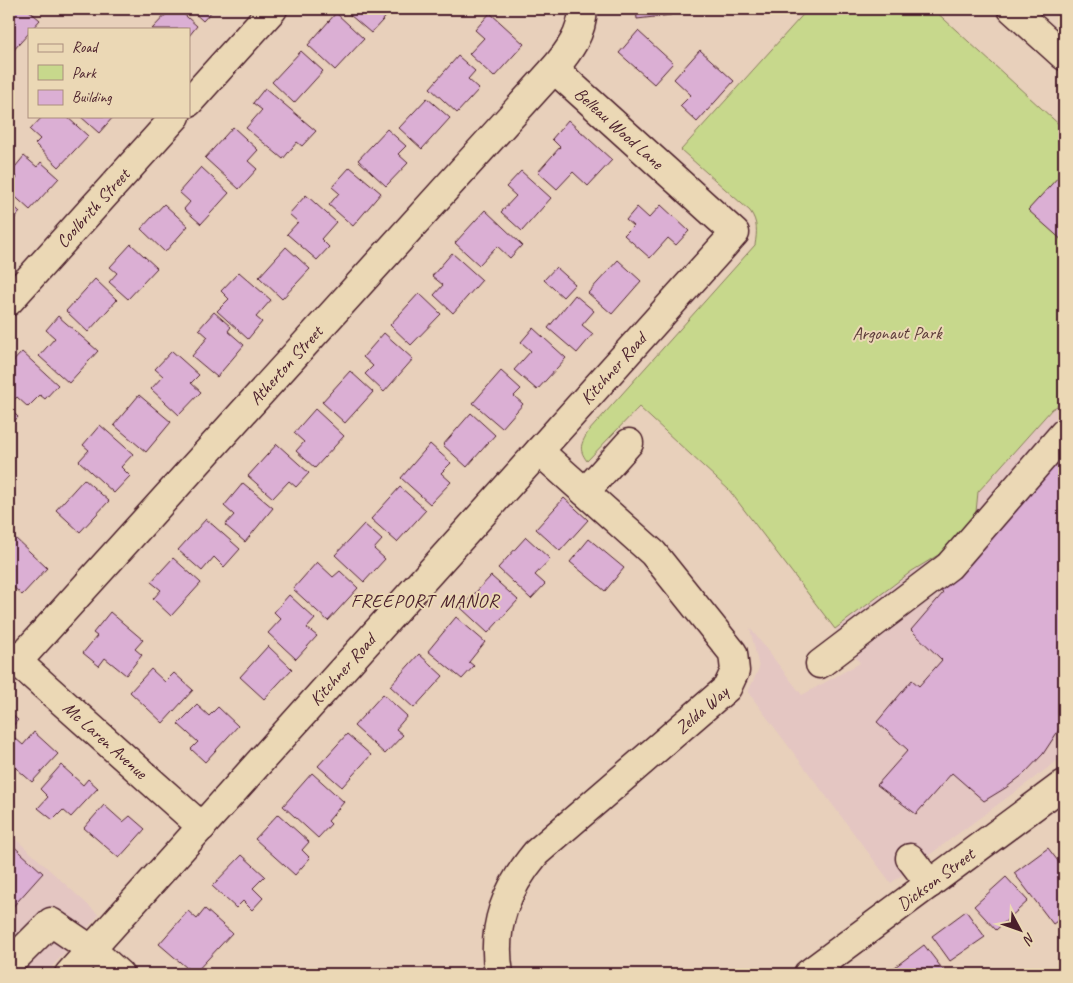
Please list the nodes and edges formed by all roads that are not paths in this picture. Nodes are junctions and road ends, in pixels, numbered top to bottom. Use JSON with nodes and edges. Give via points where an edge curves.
{"nodes":[{"id":1,"x":273,"y":9,"type":"edge"},
{"id":2,"x":583,"y":9,"type":"edge"},
{"id":3,"x":1012,"y":9,"type":"edge"},
{"id":4,"x":1064,"y":56,"type":"edge"},
{"id":5,"x":554,"y":69,"type":"junction"},
{"id":6,"x":190,"y":101,"type":"edge"},
{"id":7,"x":174,"y":118,"type":"edge"},
{"id":8,"x":735,"y":232,"type":"joint"},
{"id":9,"x":9,"y":301,"type":"edge"},
{"id":10,"x":1064,"y":433,"type":"edge"},
{"id":11,"x":629,"y":443,"type":"dead end"},
{"id":12,"x":539,"y":451,"type":"junction"},
{"id":13,"x":585,"y":492,"type":"junction"},
{"id":14,"x":13,"y":658,"type":"edge"},
{"id":15,"x":820,"y":664,"type":"dead end"},
{"id":16,"x":1064,"y":784,"type":"edge"},
{"id":17,"x":202,"y":827,"type":"junction"},
{"id":18,"x":910,"y":858,"type":"dead end"},
{"id":19,"x":930,"y":884,"type":"junction"},
{"id":20,"x":92,"y":950,"type":"junction"},
{"id":21,"x":9,"y":964,"type":"edge"},
{"id":22,"x":69,"y":974,"type":"edge"},
{"id":23,"x":119,"y":974,"type":"edge"},
{"id":24,"x":499,"y":974,"type":"edge"},
{"id":25,"x":808,"y":974,"type":"edge"}],
"edges":[{"from":1,"to":6,"type":"street"},
{"from":2,"to":5,"type":"street","via":[[580,30],[573,46]]},
{"from":3,"to":4,"type":"street"},
{"from":5,"to":8,"type":"street","name":"Belleau Wood Lane"},
{"from":5,"to":14,"type":"street","name":"Atherton Street"},
{"from":7,"to":9,"type":"street","name":"Coolbrith Street"},
{"from":8,"to":12,"type":"street","name":"Kitchner Road"},
{"from":10,"to":15,"type":"street","via":[[949,566]]},
{"from":11,"to":13,"type":"street"},
{"from":12,"to":13,"type":"street","name":"Zelda Way"},
{"from":12,"to":17,"type":"street","name":"Kitchner Road"},
{"from":13,"to":24,"type":"street","name":"Zelda Way","via":[[653,553],[733,653],[735,671],[727,688],[536,853],[521,871],[507,896],[498,928],[496,957]]},
{"from":14,"to":17,"type":"street","name":"Mc Laren Avenue"},
{"from":16,"to":19,"type":"street","name":"Dickson Street"},
{"from":17,"to":20,"type":"street","name":"Kitchner Road"},
{"from":18,"to":19,"type":"street"},
{"from":19,"to":25,"type":"street","name":"Dickson Street"},
{"from":20,"to":21,"type":"street","via":[[51,922]]},
{"from":20,"to":22,"type":"street","name":"Kitchner Road"},
{"from":20,"to":23,"type":"street"}]}
